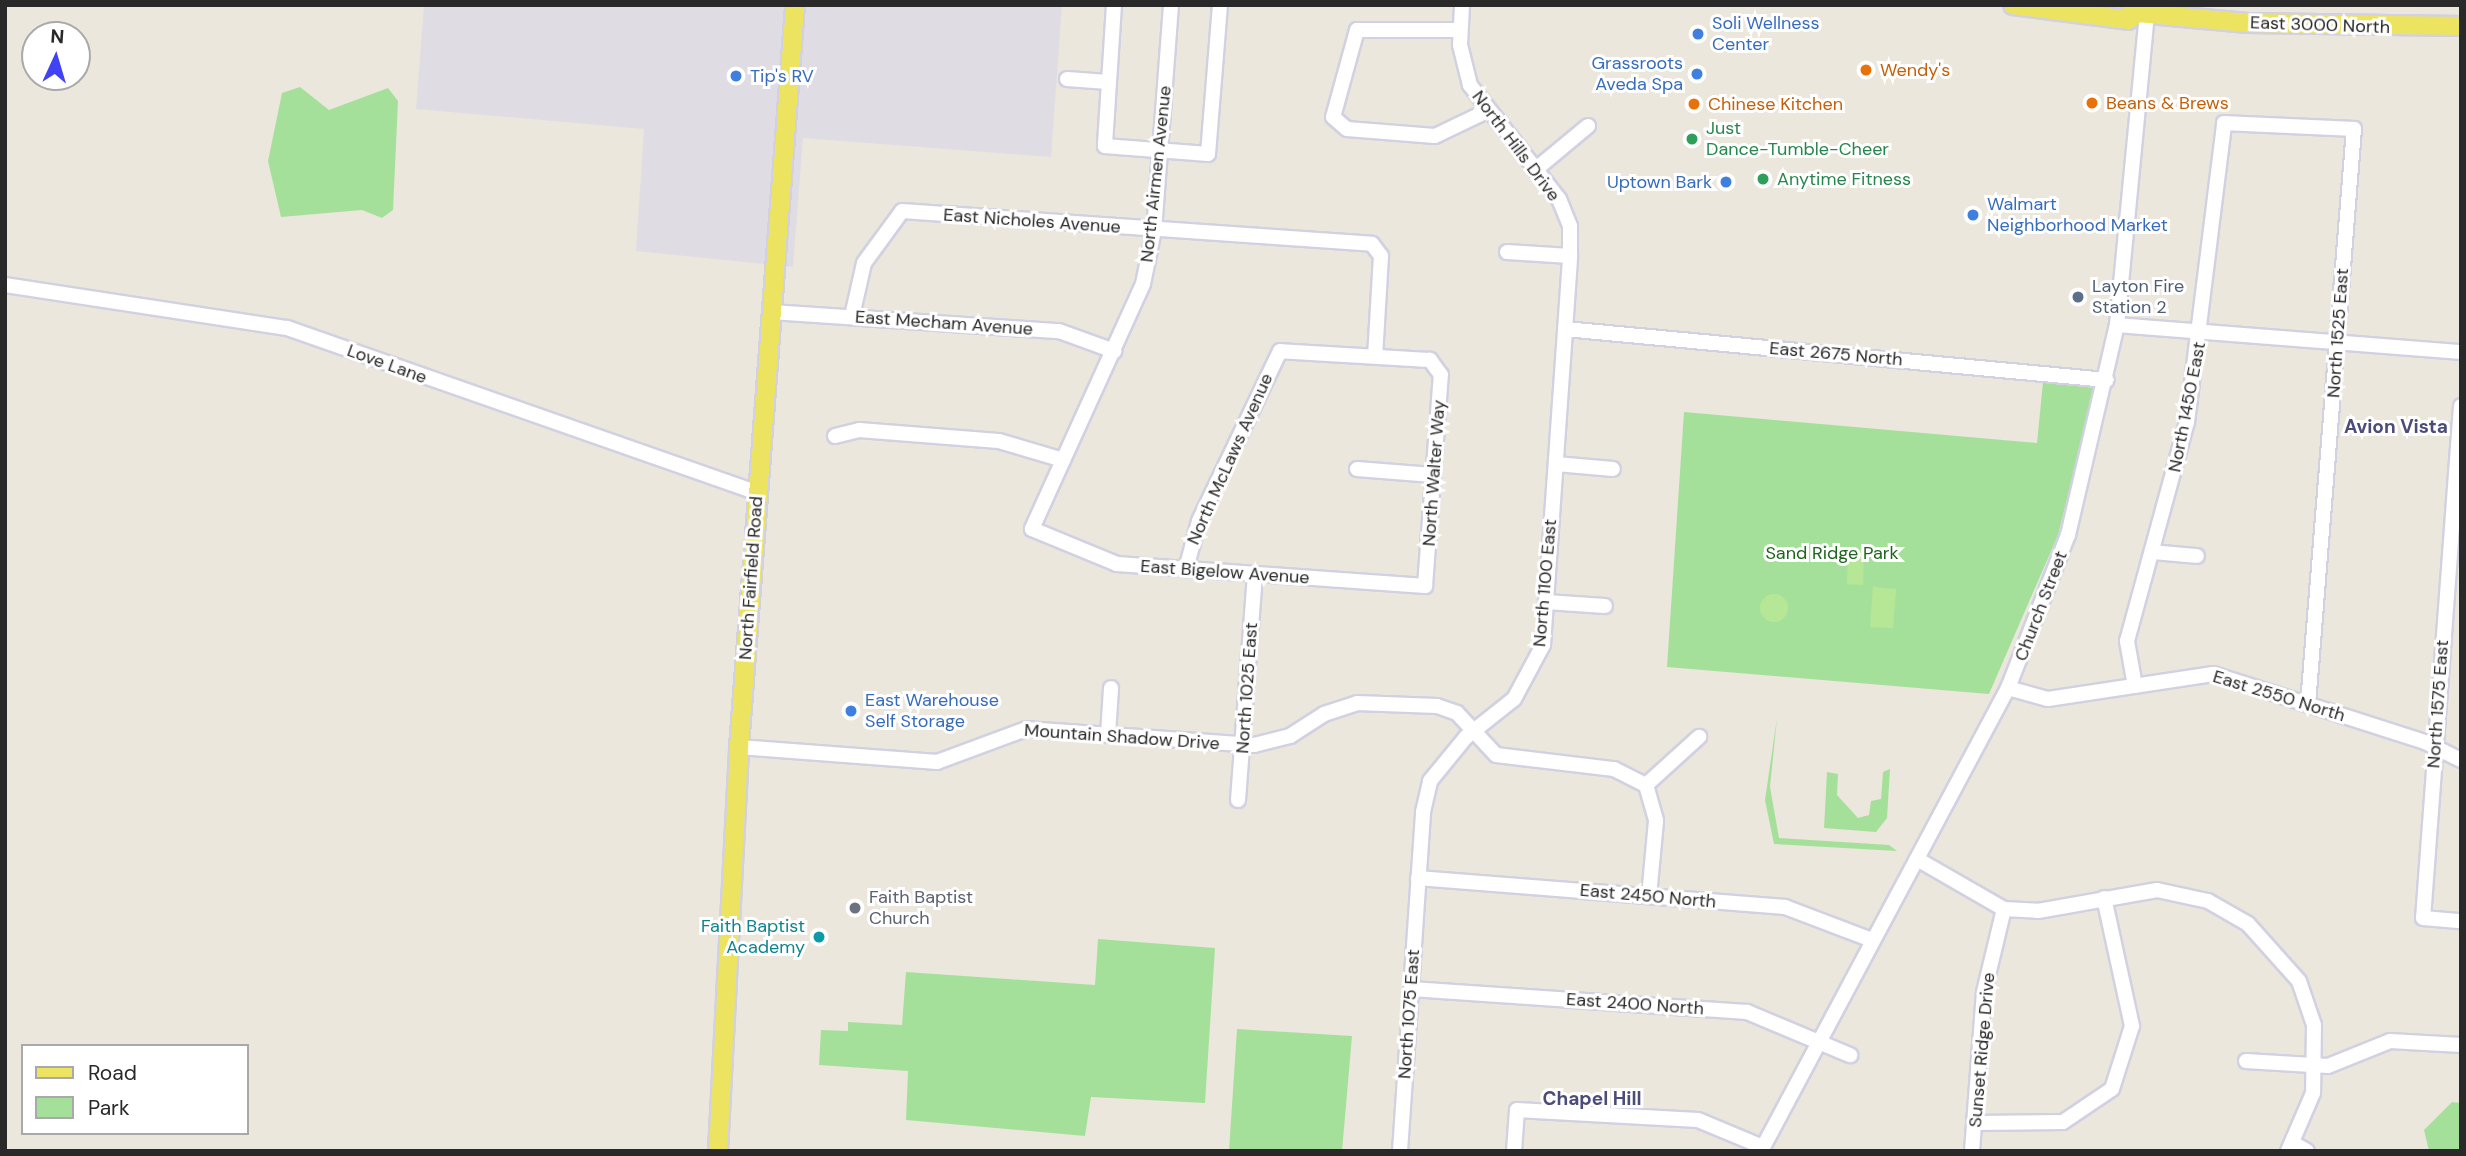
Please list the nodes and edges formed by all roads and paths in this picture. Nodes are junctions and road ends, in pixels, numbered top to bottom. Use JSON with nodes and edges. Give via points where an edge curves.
{"nodes":[{"id":1,"x":795,"y":5,"type":"edge"},
{"id":2,"x":1114,"y":5,"type":"edge"},
{"id":3,"x":1171,"y":5,"type":"edge"},
{"id":4,"x":1220,"y":5,"type":"edge"},
{"id":5,"x":1462,"y":5,"type":"edge"},
{"id":6,"x":2013,"y":5,"type":"edge"},
{"id":7,"x":2141,"y":9,"type":"edge"},
{"id":8,"x":2461,"y":26,"type":"edge"},
{"id":9,"x":1460,"y":30,"type":"junction"},
{"id":10,"x":1067,"y":79,"type":"dead end"},
{"id":11,"x":1108,"y":82,"type":"junction"},
{"id":12,"x":1485,"y":112,"type":"junction"},
{"id":13,"x":1588,"y":127,"type":"dead end"},
{"id":14,"x":2354,"y":129,"type":"joint"},
{"id":15,"x":1161,"y":150,"type":"junction"},
{"id":16,"x":1535,"y":170,"type":"junction"},
{"id":17,"x":1154,"y":230,"type":"junction"},
{"id":18,"x":1507,"y":252,"type":"dead end"},
{"id":19,"x":1570,"y":256,"type":"junction"},
{"id":20,"x":5,"y":285,"type":"edge"},
{"id":21,"x":771,"y":312,"type":"junction"},
{"id":22,"x":852,"y":316,"type":"junction"},
{"id":23,"x":2117,"y":324,"type":"junction"},
{"id":24,"x":1565,"y":329,"type":"junction"},
{"id":25,"x":2202,"y":333,"type":"junction"},
{"id":26,"x":2337,"y":342,"type":"junction"},
{"id":27,"x":1114,"y":351,"type":"junction"},
{"id":28,"x":2461,"y":352,"type":"edge"},
{"id":29,"x":1375,"y":356,"type":"junction"},
{"id":30,"x":2107,"y":380,"type":"junction"},
{"id":31,"x":2461,"y":406,"type":"edge"},
{"id":32,"x":835,"y":436,"type":"dead end"},
{"id":33,"x":1063,"y":460,"type":"junction"},
{"id":34,"x":1556,"y":464,"type":"junction"},
{"id":35,"x":1357,"y":469,"type":"dead end"},
{"id":36,"x":1614,"y":469,"type":"dead end"},
{"id":37,"x":1433,"y":475,"type":"junction"},
{"id":38,"x":757,"y":493,"type":"junction"},
{"id":39,"x":1032,"y":529,"type":"joint"},
{"id":40,"x":2152,"y":552,"type":"junction"},
{"id":41,"x":2197,"y":556,"type":"dead end"},
{"id":42,"x":1185,"y":569,"type":"junction"},
{"id":43,"x":1255,"y":576,"type":"junction"},
{"id":44,"x":1425,"y":586,"type":"joint"},
{"id":45,"x":1546,"y":603,"type":"junction"},
{"id":46,"x":1605,"y":606,"type":"dead end"},
{"id":47,"x":2135,"y":686,"type":"junction"},
{"id":48,"x":1111,"y":688,"type":"dead end"},
{"id":49,"x":2008,"y":688,"type":"junction"},
{"id":50,"x":2308,"y":704,"type":"junction"},
{"id":51,"x":1473,"y":731,"type":"junction"},
{"id":52,"x":1108,"y":735,"type":"junction"},
{"id":53,"x":1699,"y":737,"type":"dead end"},
{"id":54,"x":1242,"y":745,"type":"junction"},
{"id":55,"x":739,"y":747,"type":"junction"},
{"id":56,"x":2435,"y":747,"type":"junction"},
{"id":57,"x":2461,"y":760,"type":"edge"},
{"id":58,"x":1646,"y":785,"type":"junction"},
{"id":59,"x":1238,"y":800,"type":"dead end"},
{"id":60,"x":1917,"y":859,"type":"junction"},
{"id":61,"x":1418,"y":878,"type":"junction"},
{"id":62,"x":1649,"y":896,"type":"junction"},
{"id":63,"x":2104,"y":898,"type":"junction"},
{"id":64,"x":2004,"y":909,"type":"junction"},
{"id":65,"x":2461,"y":920,"type":"edge"},
{"id":66,"x":1872,"y":940,"type":"junction"},
{"id":67,"x":1411,"y":989,"type":"junction"},
{"id":68,"x":1821,"y":1039,"type":"junction"},
{"id":69,"x":2461,"y":1045,"type":"edge"},
{"id":70,"x":1850,"y":1055,"type":"dead end"},
{"id":71,"x":2246,"y":1061,"type":"dead end"},
{"id":72,"x":2317,"y":1066,"type":"junction"},
{"id":73,"x":1977,"y":1123,"type":"junction"},
{"id":74,"x":2296,"y":1148,"type":"edge"},
{"id":75,"x":1762,"y":1149,"type":"edge"},
{"id":76,"x":718,"y":1151,"type":"edge"},
{"id":77,"x":1400,"y":1151,"type":"edge"},
{"id":78,"x":1514,"y":1151,"type":"edge"},
{"id":79,"x":1972,"y":1151,"type":"edge"}],
"edges":[{"from":1,"to":21,"type":"main road","name":"North Fairfield Road"},
{"from":2,"to":11,"type":"street"},
{"from":3,"to":15,"type":"street","name":"North Airmen Avenue"},
{"from":4,"to":15,"type":"street","via":[[1208,154]]},
{"from":5,"to":9,"type":"street","name":"North Hills Drive"},
{"from":6,"to":7,"type":"main road","name":"East 3000 North","via":[[2128,20]]},
{"from":7,"to":8,"type":"main road","name":"East 3000 North","via":[[2366,28]]},
{"from":7,"to":23,"type":"street","name":"Church Street"},
{"from":9,"to":12,"type":"street","name":"North Hills Drive","via":[[1465,73]]},
{"from":9,"to":12,"type":"street","via":[[1357,30],[1332,109],[1337,124],[1435,135]]},
{"from":10,"to":11,"type":"street"},
{"from":11,"to":15,"type":"street","via":[[1105,146]]},
{"from":12,"to":16,"type":"street","name":"North Hills Drive"},
{"from":13,"to":16,"type":"street"},
{"from":14,"to":25,"type":"street","name":"North 1450 East","via":[[2224,123]]},
{"from":14,"to":26,"type":"street","name":"North 1525 East"},
{"from":15,"to":17,"type":"street","name":"North Airmen Avenue"},
{"from":16,"to":19,"type":"street","name":"North Hills Drive","via":[[1566,217]]},
{"from":17,"to":22,"type":"street","name":"East Nicholes Avenue","via":[[895,215],[864,263]]},
{"from":17,"to":27,"type":"street","name":"North Airmen Avenue","via":[[1143,284]]},
{"from":17,"to":29,"type":"street","name":"East Nicholes Avenue","via":[[1379,248]]},
{"from":18,"to":19,"type":"street"},
{"from":19,"to":24,"type":"street","name":"North Hills Drive"},
{"from":20,"to":38,"type":"street","name":"Love Lane","via":[[287,328]]},
{"from":21,"to":22,"type":"street","name":"East Mecham Avenue"},
{"from":21,"to":38,"type":"main road","name":"North Fairfield Road"},
{"from":22,"to":27,"type":"street","name":"East Mecham Avenue","via":[[1059,331]]},
{"from":23,"to":25,"type":"street"},
{"from":23,"to":30,"type":"street","name":"Church Street"},
{"from":24,"to":30,"type":"street","name":"East 2675 North"},
{"from":24,"to":34,"type":"street","name":"North 1100 East"},
{"from":25,"to":26,"type":"street"},
{"from":25,"to":40,"type":"street","name":"North 1450 East","via":[[2187,422]]},
{"from":26,"to":28,"type":"street"},
{"from":26,"to":50,"type":"street","name":"North 1525 East"},
{"from":27,"to":33,"type":"street","name":"North Airmen Avenue"},
{"from":29,"to":37,"type":"street","name":"North Walter Way","via":[[1436,362],[1441,375]]},
{"from":29,"to":42,"type":"street","name":"North McLaws Avenue","via":[[1280,351],[1199,521]]},
{"from":30,"to":49,"type":"street","name":"Church Street","via":[[2068,535]]},
{"from":31,"to":56,"type":"street","name":"North 1575 East"},
{"from":32,"to":33,"type":"street","via":[[859,430],[999,441]]},
{"from":33,"to":39,"type":"street","name":"North Airmen Avenue"},
{"from":34,"to":36,"type":"street"},
{"from":34,"to":45,"type":"street","name":"North 1100 East"},
{"from":35,"to":37,"type":"street"},
{"from":37,"to":44,"type":"street","name":"North Walter Way"},
{"from":38,"to":55,"type":"main road","name":"North Fairfield Road"},
{"from":39,"to":42,"type":"street","name":"East Bigelow Avenue","via":[[1094,559]]},
{"from":40,"to":41,"type":"street"},
{"from":40,"to":47,"type":"street","name":"North 1450 East","via":[[2127,641]]},
{"from":42,"to":43,"type":"street","name":"East Bigelow Avenue"},
{"from":43,"to":44,"type":"street","name":"East Bigelow Avenue"},
{"from":43,"to":54,"type":"street","name":"North 1025 East"},
{"from":45,"to":46,"type":"street"},
{"from":45,"to":51,"type":"street","name":"North 1100 East","via":[[1533,672],[1514,699]]},
{"from":47,"to":49,"type":"street","name":"East 2550 North","via":[[2048,699]]},
{"from":47,"to":50,"type":"street","name":"East 2550 North","via":[[2213,674]]},
{"from":48,"to":52,"type":"street"},
{"from":49,"to":60,"type":"street","name":"Church Street"},
{"from":50,"to":56,"type":"street","name":"East 2550 North"},
{"from":51,"to":54,"type":"street","name":"Mountain Shadow Drive","via":[[1448,709],[1377,703],[1340,707],[1277,741]]},
{"from":51,"to":58,"type":"street","name":"Mountain Shadow Drive","via":[[1496,755],[1515,761],[1614,769]]},
{"from":51,"to":61,"type":"street","name":"North 1100 East","via":[[1430,781]]},
{"from":52,"to":54,"type":"street","name":"Mountain Shadow Drive"},
{"from":52,"to":55,"type":"street","name":"Mountain Shadow Drive","via":[[1013,731],[956,760],[937,762]]},
{"from":53,"to":58,"type":"street"},
{"from":54,"to":59,"type":"street","name":"North 1025 East"},
{"from":55,"to":76,"type":"main road","name":"North Fairfield Road"},
{"from":56,"to":57,"type":"street","name":"East 2550 North"},
{"from":56,"to":65,"type":"street","name":"North 1575 East","via":[[2423,918]]},
{"from":58,"to":62,"type":"street","via":[[1656,821]]},
{"from":60,"to":64,"type":"street"},
{"from":60,"to":66,"type":"street","name":"Church Street"},
{"from":61,"to":62,"type":"street","name":"East 2450 North"},
{"from":61,"to":67,"type":"street","name":"North 1075 East"},
{"from":62,"to":66,"type":"street","name":"East 2450 North","via":[[1785,907]]},
{"from":63,"to":64,"type":"street","via":[[2038,911]]},
{"from":63,"to":72,"type":"street","via":[[2157,890],[2186,895],[2230,911],[2263,936],[2300,981],[2314,1025]]},
{"from":63,"to":73,"type":"street","via":[[2132,1026],[2112,1089],[2063,1122]]},
{"from":64,"to":73,"type":"street","name":"Sunset Ridge Drive","via":[[1984,992]]},
{"from":66,"to":68,"type":"street","name":"Church Street"},
{"from":67,"to":68,"type":"street","name":"East 2400 North","via":[[1748,1012]]},
{"from":67,"to":77,"type":"street","name":"North 1075 East"},
{"from":68,"to":70,"type":"street","name":"East 2400 North"},
{"from":68,"to":75,"type":"street","name":"Church Street"},
{"from":69,"to":72,"type":"street","via":[[2390,1041],[2342,1065]]},
{"from":71,"to":72,"type":"street"},
{"from":72,"to":74,"type":"street"},
{"from":73,"to":79,"type":"street","name":"Sunset Ridge Drive"},
{"from":75,"to":78,"type":"street","via":[[1698,1120],[1517,1110]]}]}
